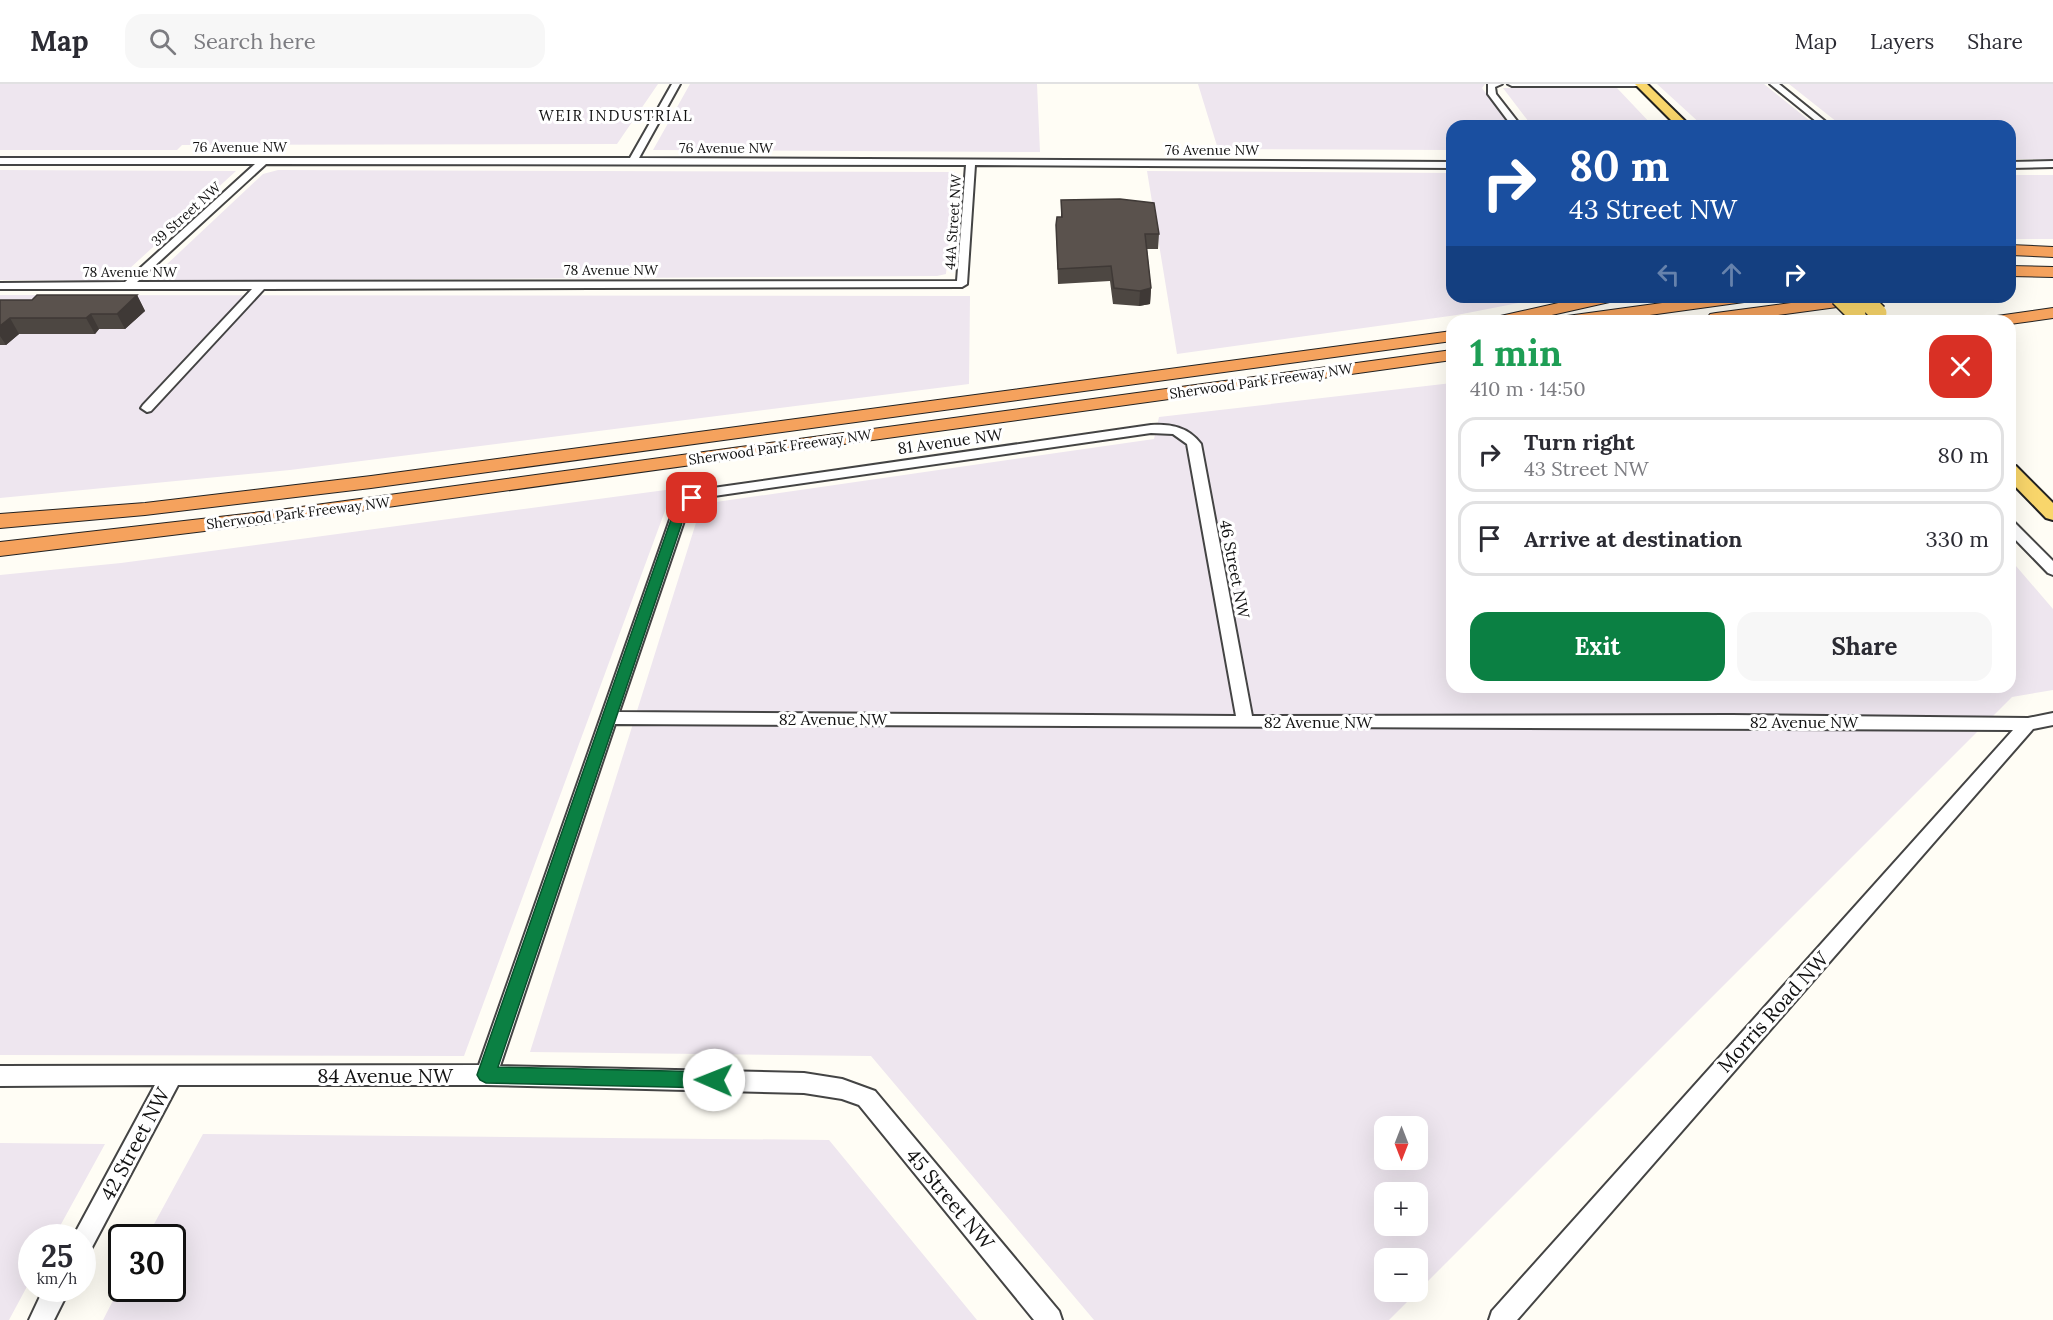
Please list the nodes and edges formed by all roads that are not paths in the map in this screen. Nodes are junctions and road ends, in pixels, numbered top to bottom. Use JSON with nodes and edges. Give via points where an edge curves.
{"nodes":[{"id":1,"x":676,"y":84,"type":"edge"},
{"id":2,"x":1512,"y":84,"type":"edge"},
{"id":3,"x":1624,"y":84,"type":"edge"},
{"id":4,"x":1641,"y":84,"type":"edge"},
{"id":5,"x":1774,"y":84,"type":"edge"},
{"id":6,"x":1494,"y":85,"type":"edge"},
{"id":7,"x":1648,"y":109,"type":"dead end"},
{"id":8,"x":1512,"y":120,"type":"edge"},
{"id":9,"x":1678,"y":120,"type":"edge"},
{"id":10,"x":1819,"y":120,"type":"edge"},
{"id":11,"x":0,"y":160,"type":"edge"},
{"id":12,"x":264,"y":161,"type":"junction"},
{"id":13,"x":633,"y":161,"type":"junction"},
{"id":14,"x":971,"y":163,"type":"junction"},
{"id":15,"x":2053,"y":164,"type":"edge"},
{"id":16,"x":1446,"y":165,"type":"edge"},
{"id":17,"x":2016,"y":165,"type":"edge"},
{"id":18,"x":2016,"y":250,"type":"edge"},
{"id":19,"x":2053,"y":252,"type":"edge"},
{"id":20,"x":2016,"y":271,"type":"edge"},
{"id":21,"x":2053,"y":272,"type":"edge"},
{"id":22,"x":962,"y":284,"type":"joint"},
{"id":23,"x":0,"y":286,"type":"edge"},
{"id":24,"x":2053,"y":286,"type":"edge"},
{"id":25,"x":126,"y":287,"type":"junction"},
{"id":26,"x":260,"y":287,"type":"junction"},
{"id":27,"x":2016,"y":287,"type":"edge"},
{"id":28,"x":1586,"y":303,"type":"edge"},
{"id":29,"x":1700,"y":303,"type":"edge"},
{"id":30,"x":1845,"y":303,"type":"edge"},
{"id":31,"x":1880,"y":310,"type":"edge"},
{"id":32,"x":2053,"y":313,"type":"edge"},
{"id":33,"x":1534,"y":315,"type":"edge"},
{"id":34,"x":1611,"y":315,"type":"edge"},
{"id":35,"x":1797,"y":315,"type":"edge"},
{"id":36,"x":1857,"y":315,"type":"edge"},
{"id":37,"x":2017,"y":320,"type":"edge"},
{"id":38,"x":1446,"y":334,"type":"edge"},
{"id":39,"x":1446,"y":337,"type":"edge"},
{"id":40,"x":1413,"y":342,"type":"junction"},
{"id":41,"x":1446,"y":356,"type":"edge"},
{"id":42,"x":1446,"y":365,"type":"edge"},
{"id":43,"x":1333,"y":371,"type":"junction"},
{"id":44,"x":147,"y":408,"type":"dead end"},
{"id":45,"x":1178,"y":431,"type":"joint"},
{"id":46,"x":2016,"y":476,"type":"edge"},
{"id":47,"x":2053,"y":514,"type":"edge"},
{"id":48,"x":0,"y":522,"type":"edge"},
{"id":49,"x":2016,"y":532,"type":"edge"},
{"id":50,"x":0,"y":549,"type":"edge"},
{"id":51,"x":2053,"y":570,"type":"edge"},
{"id":52,"x":609,"y":718,"type":"junction"},
{"id":53,"x":2053,"y":719,"type":"edge"},
{"id":54,"x":1245,"y":722,"type":"junction"},
{"id":55,"x":2028,"y":724,"type":"junction"},
{"id":56,"x":486,"y":1075,"type":"junction"},
{"id":57,"x":0,"y":1077,"type":"edge"},
{"id":58,"x":171,"y":1077,"type":"junction"},
{"id":59,"x":842,"y":1089,"type":"joint"},
{"id":60,"x":92,"y":1224,"type":"edge"},
{"id":61,"x":51,"y":1302,"type":"edge"},
{"id":62,"x":41,"y":1320,"type":"edge"},
{"id":63,"x":1050,"y":1320,"type":"edge"},
{"id":64,"x":1501,"y":1320,"type":"edge"}],
"edges":[{"from":1,"to":13,"type":"street"},
{"from":2,"to":3,"type":"street"},
{"from":3,"to":4,"type":"street"},
{"from":3,"to":7,"type":"main road"},
{"from":4,"to":9,"type":"main road"},
{"from":5,"to":10,"type":"street"},
{"from":6,"to":8,"type":"street","via":[[1492,94]]},
{"from":11,"to":12,"type":"street","name":"76 Avenue NW"},
{"from":12,"to":13,"type":"street","name":"76 Avenue NW"},
{"from":12,"to":25,"type":"street","name":"39 Street NW"},
{"from":13,"to":14,"type":"street","name":"76 Avenue NW"},
{"from":14,"to":16,"type":"street","name":"76 Avenue NW"},
{"from":14,"to":22,"type":"street","name":"44A Street NW"},
{"from":15,"to":17,"type":"street"},
{"from":18,"to":19,"type":"highway"},
{"from":20,"to":21,"type":"highway"},
{"from":22,"to":26,"type":"street","name":"78 Avenue NW"},
{"from":23,"to":25,"type":"street","name":"78 Avenue NW"},
{"from":24,"to":27,"type":"highway"},
{"from":25,"to":26,"type":"street","name":"78 Avenue NW"},
{"from":26,"to":44,"type":"street"},
{"from":28,"to":33,"type":"highway"},
{"from":29,"to":34,"type":"highway"},
{"from":30,"to":36,"type":"main road","bridge":true},
{"from":31,"to":35,"type":"highway"},
{"from":32,"to":37,"type":"highway"},
{"from":38,"to":40,"type":"highway"},
{"from":39,"to":40,"type":"highway","name":"Sherwood Park Freeway NW"},
{"from":40,"to":48,"type":"highway","name":"Sherwood Park Freeway NW","via":[[371,482],[145,510]]},
{"from":41,"to":43,"type":"highway","name":"Sherwood Park Freeway NW"},
{"from":42,"to":43,"type":"highway","via":[[1374,372]]},
{"from":43,"to":50,"type":"highway","name":"Sherwood Park Freeway NW","via":[[302,513]]},
{"from":45,"to":52,"type":"street","name":"81 Avenue NW","via":[[1151,429],[692,498],[680,511]]},
{"from":45,"to":54,"type":"street","name":"46 Street NW","via":[[1194,444]]},
{"from":46,"to":47,"type":"main road"},
{"from":49,"to":51,"type":"street"},
{"from":52,"to":54,"type":"street","name":"82 Avenue NW"},
{"from":52,"to":56,"type":"street"},
{"from":53,"to":55,"type":"street"},
{"from":54,"to":55,"type":"street","name":"82 Avenue NW"},
{"from":55,"to":64,"type":"street","name":"Morris Road NW"},
{"from":56,"to":58,"type":"street","name":"84 Avenue NW"},
{"from":56,"to":59,"type":"street","name":"84 Avenue NW","via":[[804,1083]]},
{"from":57,"to":58,"type":"street","name":"84 Avenue NW"},
{"from":58,"to":60,"type":"street","name":"42 Street NW"},
{"from":59,"to":63,"type":"street","name":"45 Street NW","via":[[867,1098]]},
{"from":61,"to":62,"type":"street"}]}
